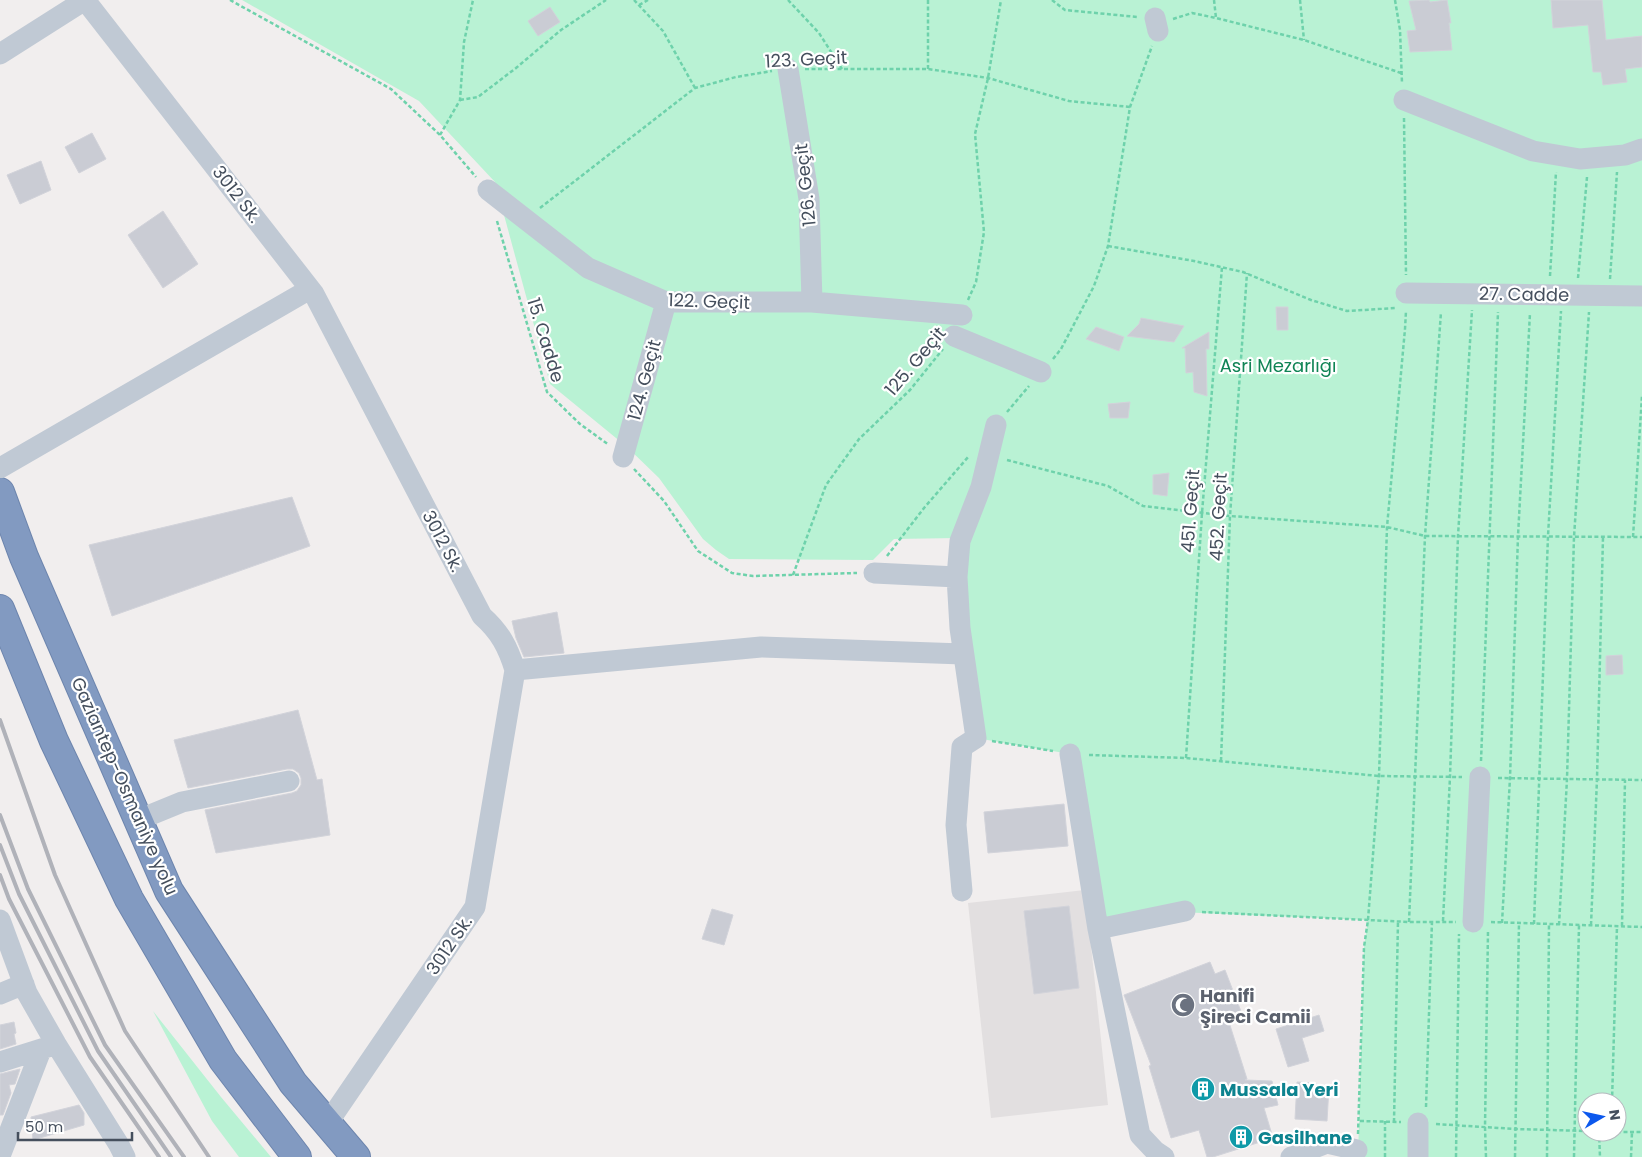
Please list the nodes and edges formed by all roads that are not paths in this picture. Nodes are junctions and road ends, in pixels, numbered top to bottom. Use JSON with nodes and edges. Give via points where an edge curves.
{"nodes":[{"id":1,"x":85,"y":0,"type":"edge"},
{"id":2,"x":0,"y":54,"type":"edge"},
{"id":3,"x":788,"y":69,"type":"road end"},
{"id":4,"x":1404,"y":100,"type":"road end"},
{"id":5,"x":1642,"y":149,"type":"edge"},
{"id":6,"x":488,"y":190,"type":"road end"},
{"id":7,"x":310,"y":288,"type":"junction"},
{"id":8,"x":1642,"y":296,"type":"edge"},
{"id":9,"x":1406,"y":300,"type":"road end"},
{"id":10,"x":666,"y":302,"type":"junction"},
{"id":11,"x":812,"y":302,"type":"junction"},
{"id":12,"x":962,"y":315,"type":"road end"},
{"id":13,"x":954,"y":336,"type":"road end"},
{"id":14,"x":1041,"y":372,"type":"road end"},
{"id":15,"x":996,"y":424,"type":"road end"},
{"id":16,"x":623,"y":457,"type":"road end"},
{"id":17,"x":0,"y":468,"type":"edge"},
{"id":18,"x":0,"y":492,"type":"edge"},
{"id":19,"x":874,"y":573,"type":"road end"},
{"id":20,"x":958,"y":577,"type":"junction"},
{"id":21,"x":0,"y":609,"type":"edge"},
{"id":22,"x":964,"y":654,"type":"junction"},
{"id":23,"x":515,"y":670,"type":"junction"},
{"id":24,"x":1070,"y":754,"type":"road end"},
{"id":25,"x":1480,"y":777,"type":"road end"},
{"id":26,"x":289,"y":781,"type":"dead end"},
{"id":27,"x":138,"y":820,"type":"junction"},
{"id":28,"x":962,"y":891,"type":"dead end"},
{"id":29,"x":1185,"y":911,"type":"road end"},
{"id":30,"x":1466,"y":922,"type":"road end"},
{"id":31,"x":1,"y":924,"type":"edge"},
{"id":32,"x":1098,"y":929,"type":"junction"},
{"id":33,"x":24,"y":984,"type":"junction"},
{"id":34,"x":0,"y":994,"type":"edge"},
{"id":35,"x":48,"y":1047,"type":"junction"},
{"id":36,"x":0,"y":1062,"type":"edge"},
{"id":37,"x":1421,"y":1123,"type":"road end"},
{"id":38,"x":327,"y":1124,"type":"junction"},
{"id":39,"x":6,"y":1127,"type":"edge"},
{"id":40,"x":1357,"y":1150,"type":"road end"},
{"id":41,"x":0,"y":1156,"type":"edge"},
{"id":42,"x":125,"y":1157,"type":"edge"},
{"id":43,"x":297,"y":1157,"type":"edge"},
{"id":44,"x":356,"y":1157,"type":"edge"},
{"id":45,"x":1164,"y":1157,"type":"edge"},
{"id":46,"x":1290,"y":1157,"type":"edge"},
{"id":47,"x":1418,"y":1157,"type":"edge"}],
"edges":[{"from":1,"to":2,"type":"street","name":"3012 Sk."},
{"from":1,"to":7,"type":"street","name":"3012 Sk."},
{"from":3,"to":11,"type":"street","name":"126. Geçit","via":[[809,199]]},
{"from":4,"to":5,"type":"street","via":[[1533,151],[1580,159],[1619,156]]},
{"from":6,"to":10,"type":"street","name":"122. Geçit","via":[[588,268]]},
{"from":7,"to":17,"type":"street"},
{"from":7,"to":23,"type":"street","name":"3012 Sk.","via":[[482,616],[508,649]]},
{"from":8,"to":9,"type":"street","name":"27. Cadde","via":[[1443,294]]},
{"from":10,"to":11,"type":"street","name":"122. Geçit"},
{"from":10,"to":16,"type":"street","name":"124. Geçit"},
{"from":11,"to":12,"type":"street","name":"122. Geçit"},
{"from":13,"to":14,"type":"street"},
{"from":15,"to":20,"type":"street","via":[[980,455],[981,488],[960,541]]},
{"from":18,"to":27,"type":"highway","name":"Gaziantep-Osmaniye yolu","via":[[24,556]]},
{"from":19,"to":20,"type":"street"},
{"from":20,"to":22,"type":"street"},
{"from":21,"to":43,"type":"highway","via":[[54,741],[129,899],[223,1060]]},
{"from":22,"to":23,"type":"street","via":[[761,648]]},
{"from":22,"to":28,"type":"street","via":[[976,738],[962,748],[956,825]]},
{"from":23,"to":38,"type":"street","name":"3012 Sk.","via":[[475,906]]},
{"from":24,"to":32,"type":"street"},
{"from":25,"to":30,"type":"street"},
{"from":26,"to":27,"type":"street","via":[[182,802]]},
{"from":27,"to":38,"type":"highway","name":"Gaziantep-Osmaniye yolu","via":[[169,891],[292,1082]]},
{"from":29,"to":32,"type":"street"},
{"from":31,"to":33,"type":"street"},
{"from":32,"to":45,"type":"street","via":[[1140,1135]]},
{"from":33,"to":34,"type":"street"},
{"from":33,"to":35,"type":"street"},
{"from":35,"to":36,"type":"street"},
{"from":35,"to":39,"type":"street"},
{"from":35,"to":42,"type":"street"},
{"from":37,"to":47,"type":"street"},
{"from":38,"to":44,"type":"highway","name":"Gaziantep-Osmaniye yolu"},
{"from":39,"to":41,"type":"street"},
{"from":40,"to":46,"type":"street","via":[[1327,1143]]}]}
